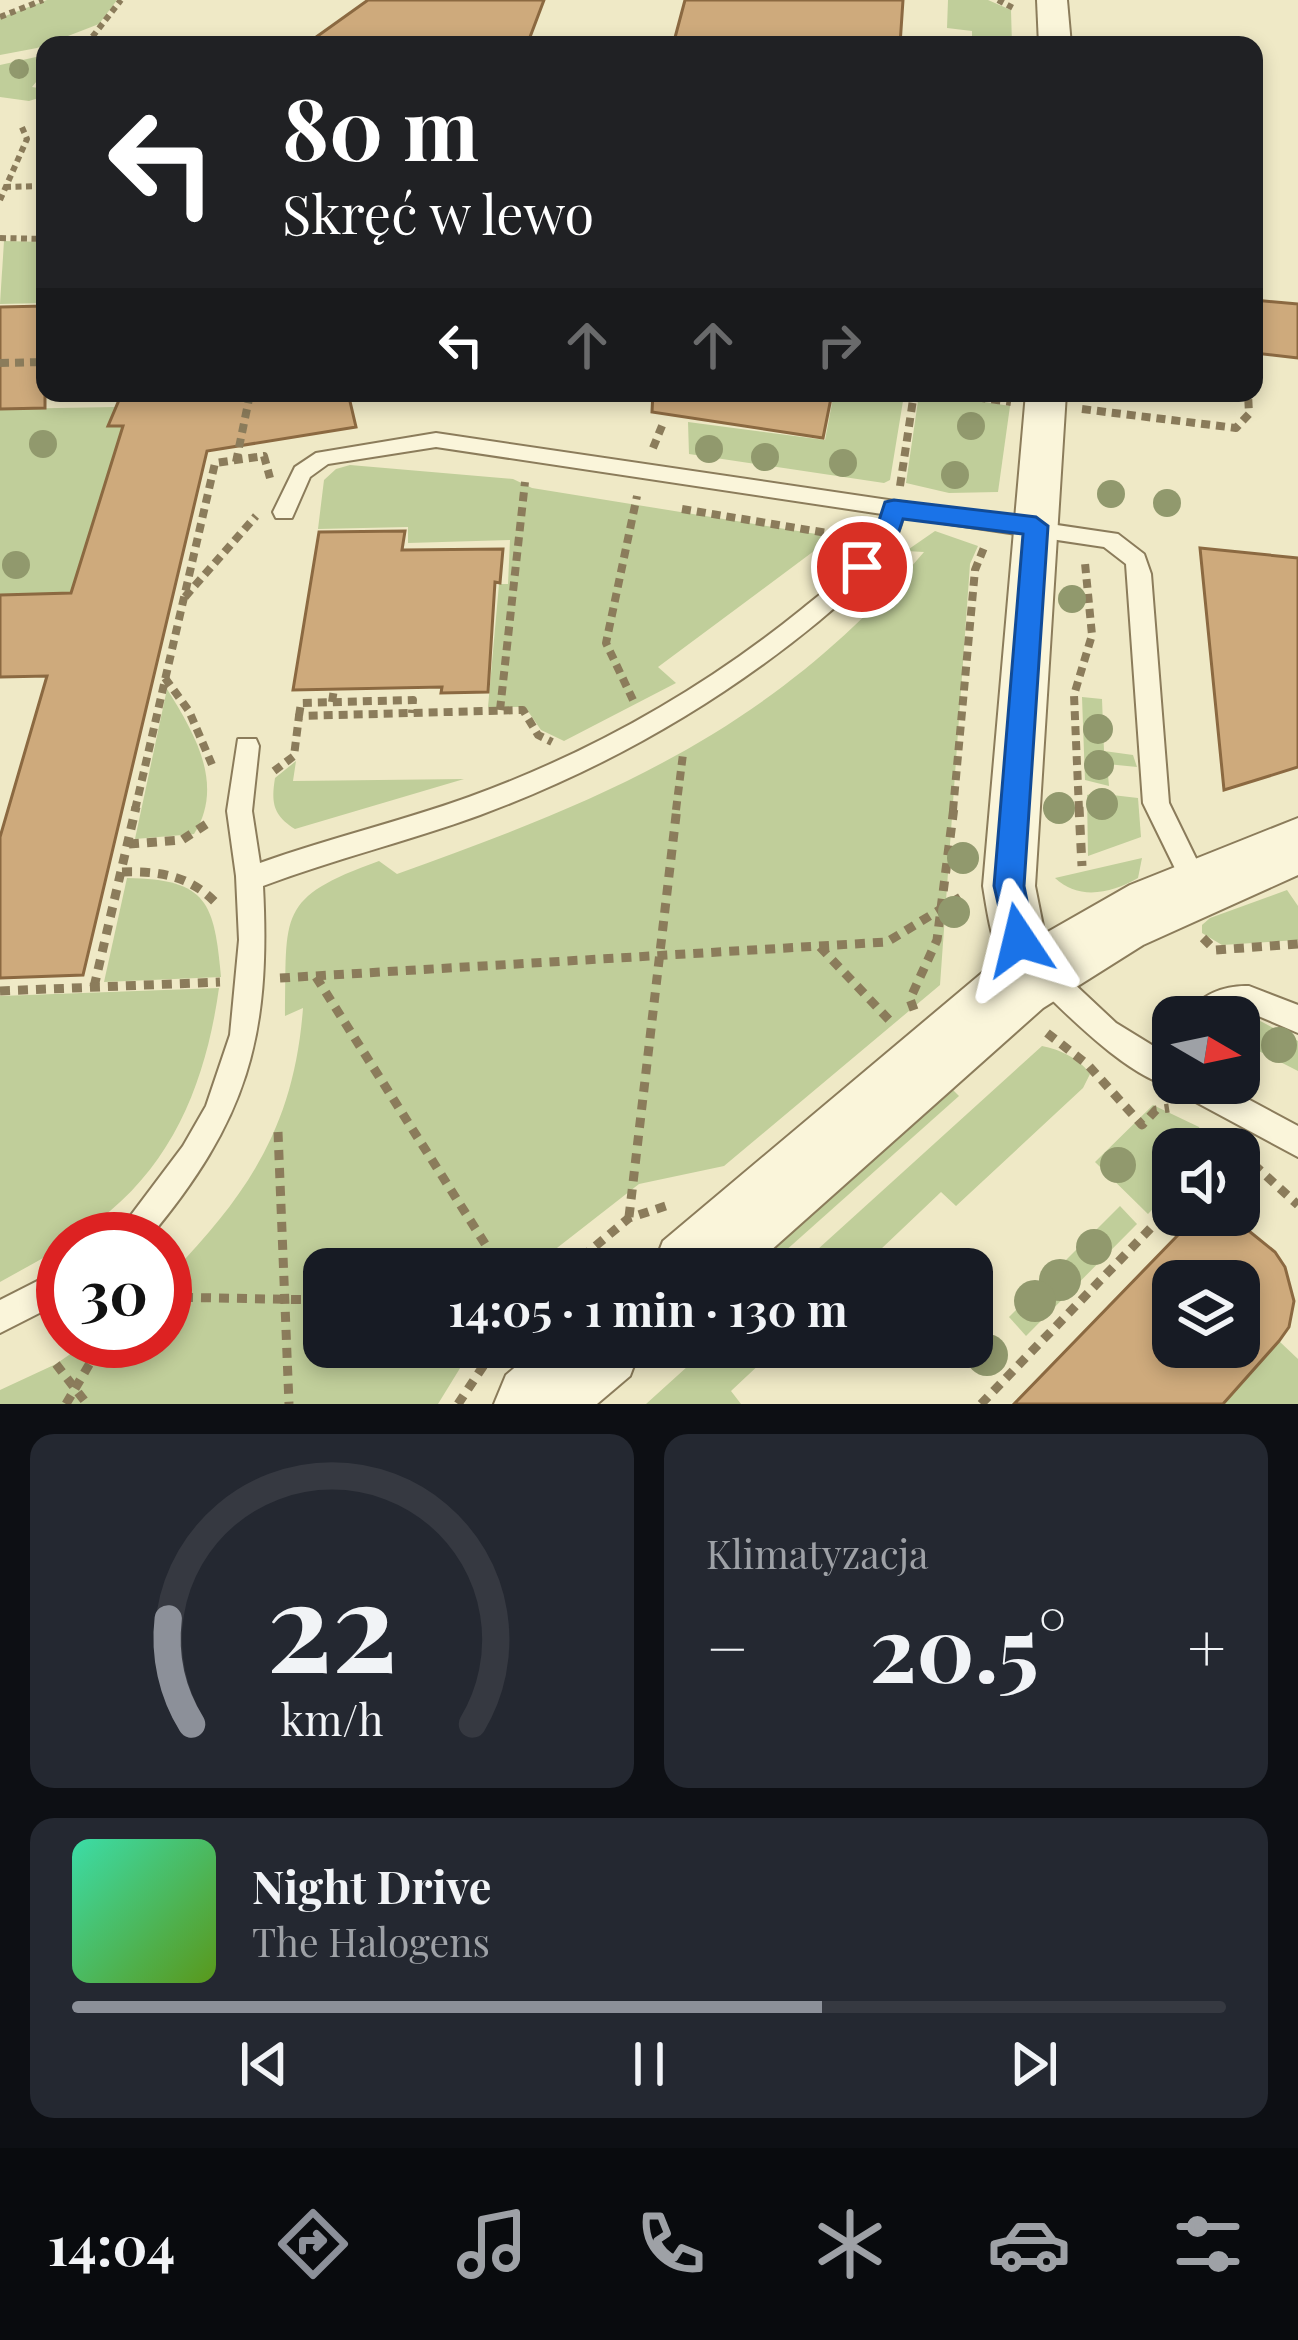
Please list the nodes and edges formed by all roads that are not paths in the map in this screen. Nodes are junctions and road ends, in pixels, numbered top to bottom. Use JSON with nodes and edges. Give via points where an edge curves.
{"nodes":[{"id":1,"x":1052,"y":0,"type":"edge"},
{"id":2,"x":1054,"y":36,"type":"edge"},
{"id":3,"x":1044,"y":402,"type":"edge"},
{"id":4,"x":277,"y":506,"type":"road end"},
{"id":5,"x":894,"y":508,"type":"junction"},
{"id":6,"x":1060,"y":530,"type":"junction"},
{"id":7,"x":247,"y":746,"type":"dead end"},
{"id":8,"x":1298,"y":846,"type":"edge"},
{"id":9,"x":250,"y":879,"type":"junction"},
{"id":10,"x":1198,"y":910,"type":"junction"},
{"id":11,"x":1040,"y":970,"type":"junction"},
{"id":12,"x":1260,"y":1000,"type":"edge"},
{"id":13,"x":1298,"y":1020,"type":"edge"},
{"id":14,"x":1152,"y":1052,"type":"edge"},
{"id":15,"x":1228,"y":1104,"type":"edge"},
{"id":16,"x":1298,"y":1142,"type":"edge"},
{"id":17,"x":153,"y":1212,"type":"edge"},
{"id":18,"x":716,"y":1248,"type":"edge"},
{"id":19,"x":36,"y":1298,"type":"edge"},
{"id":20,"x":0,"y":1317,"type":"edge"},
{"id":21,"x":577,"y":1368,"type":"edge"},
{"id":22,"x":535,"y":1404,"type":"edge"}],
"edges":[{"from":1,"to":2,"type":"street"},
{"from":3,"to":6,"type":"street"},
{"from":4,"to":5,"type":"lane","via":[[322,458],[436,440]]},
{"from":5,"to":6,"type":"lane"},
{"from":5,"to":9,"type":"lane","via":[[884,542],[838,591],[637,734],[485,802]]},
{"from":6,"to":10,"type":"lane","via":[[1124,547],[1136,560],[1156,802]]},
{"from":6,"to":11,"type":"street","via":[[1009,886],[1019,940]]},
{"from":7,"to":9,"type":"lane","via":[[239,818]]},
{"from":8,"to":10,"type":"street"},
{"from":9,"to":17,"type":"lane","via":[[258,976],[250,1024],[208,1136]]},
{"from":10,"to":11,"type":"street","via":[[1123,918]]},
{"from":11,"to":14,"type":"lane","via":[[1074,1007]]},
{"from":11,"to":18,"type":"street"},
{"from":12,"to":13,"type":"lane"},
{"from":15,"to":16,"type":"lane"},
{"from":19,"to":20,"type":"lane"},
{"from":21,"to":22,"type":"street"}]}
